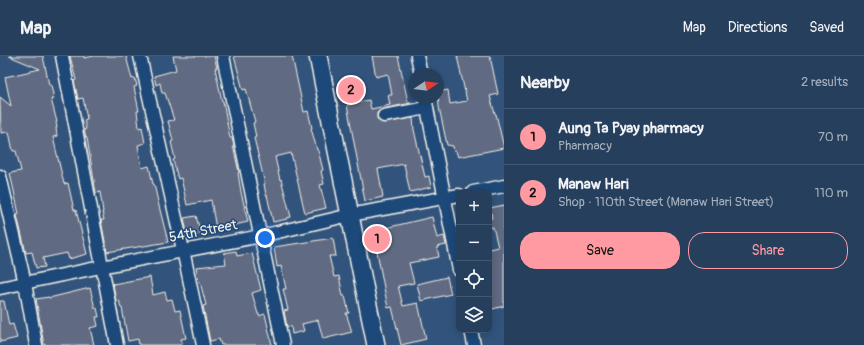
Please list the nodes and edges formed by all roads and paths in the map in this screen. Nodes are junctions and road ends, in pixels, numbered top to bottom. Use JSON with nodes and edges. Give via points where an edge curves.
{"nodes":[{"id":1,"x":62,"y":56,"type":"edge"},
{"id":2,"x":140,"y":56,"type":"edge"},
{"id":3,"x":223,"y":56,"type":"edge"},
{"id":4,"x":318,"y":56,"type":"edge"},
{"id":5,"x":417,"y":56,"type":"edge"},
{"id":6,"x":420,"y":68,"type":"edge"},
{"id":7,"x":423,"y":104,"type":"edge"},
{"id":8,"x":426,"y":104,"type":"edge"},
{"id":9,"x":384,"y":116,"type":"dead end"},
{"id":10,"x":0,"y":176,"type":"edge"},
{"id":11,"x":504,"y":186,"type":"edge"},
{"id":12,"x":489,"y":189,"type":"edge"},
{"id":13,"x":456,"y":195,"type":"edge"},
{"id":14,"x":445,"y":197,"type":"junction"},
{"id":15,"x":350,"y":215,"type":"junction"},
{"id":16,"x":261,"y":236,"type":"junction"},
{"id":17,"x":183,"y":250,"type":"junction"},
{"id":18,"x":457,"y":261,"type":"edge"},
{"id":19,"x":101,"y":266,"type":"junction"},
{"id":20,"x":25,"y":283,"type":"junction"},
{"id":21,"x":0,"y":288,"type":"edge"},
{"id":22,"x":472,"y":333,"type":"edge"},
{"id":23,"x":36,"y":345,"type":"edge"},
{"id":24,"x":117,"y":345,"type":"edge"},
{"id":25,"x":203,"y":345,"type":"edge"},
{"id":26,"x":283,"y":345,"type":"edge"},
{"id":27,"x":376,"y":345,"type":"edge"},
{"id":28,"x":474,"y":345,"type":"edge"}],
"edges":[{"from":1,"to":19,"type":"street"},
{"from":2,"to":17,"type":"street"},
{"from":3,"to":16,"type":"street"},
{"from":4,"to":15,"type":"main road"},
{"from":5,"to":6,"type":"street"},
{"from":7,"to":9,"type":"street"},
{"from":8,"to":14,"type":"street"},
{"from":10,"to":20,"type":"street"},
{"from":11,"to":12,"type":"street"},
{"from":13,"to":14,"type":"street","name":"54th Street"},
{"from":14,"to":15,"type":"street","name":"54th Street"},
{"from":14,"to":18,"type":"street"},
{"from":15,"to":16,"type":"street","name":"54th Street"},
{"from":15,"to":27,"type":"main road"},
{"from":16,"to":17,"type":"street","name":"54th Street"},
{"from":16,"to":26,"type":"street"},
{"from":17,"to":19,"type":"street","name":"54th Street"},
{"from":17,"to":25,"type":"street"},
{"from":19,"to":20,"type":"street","name":"54th Street"},
{"from":19,"to":24,"type":"street"},
{"from":20,"to":21,"type":"street","name":"54th Street"},
{"from":20,"to":23,"type":"street"},
{"from":22,"to":28,"type":"street"}]}
